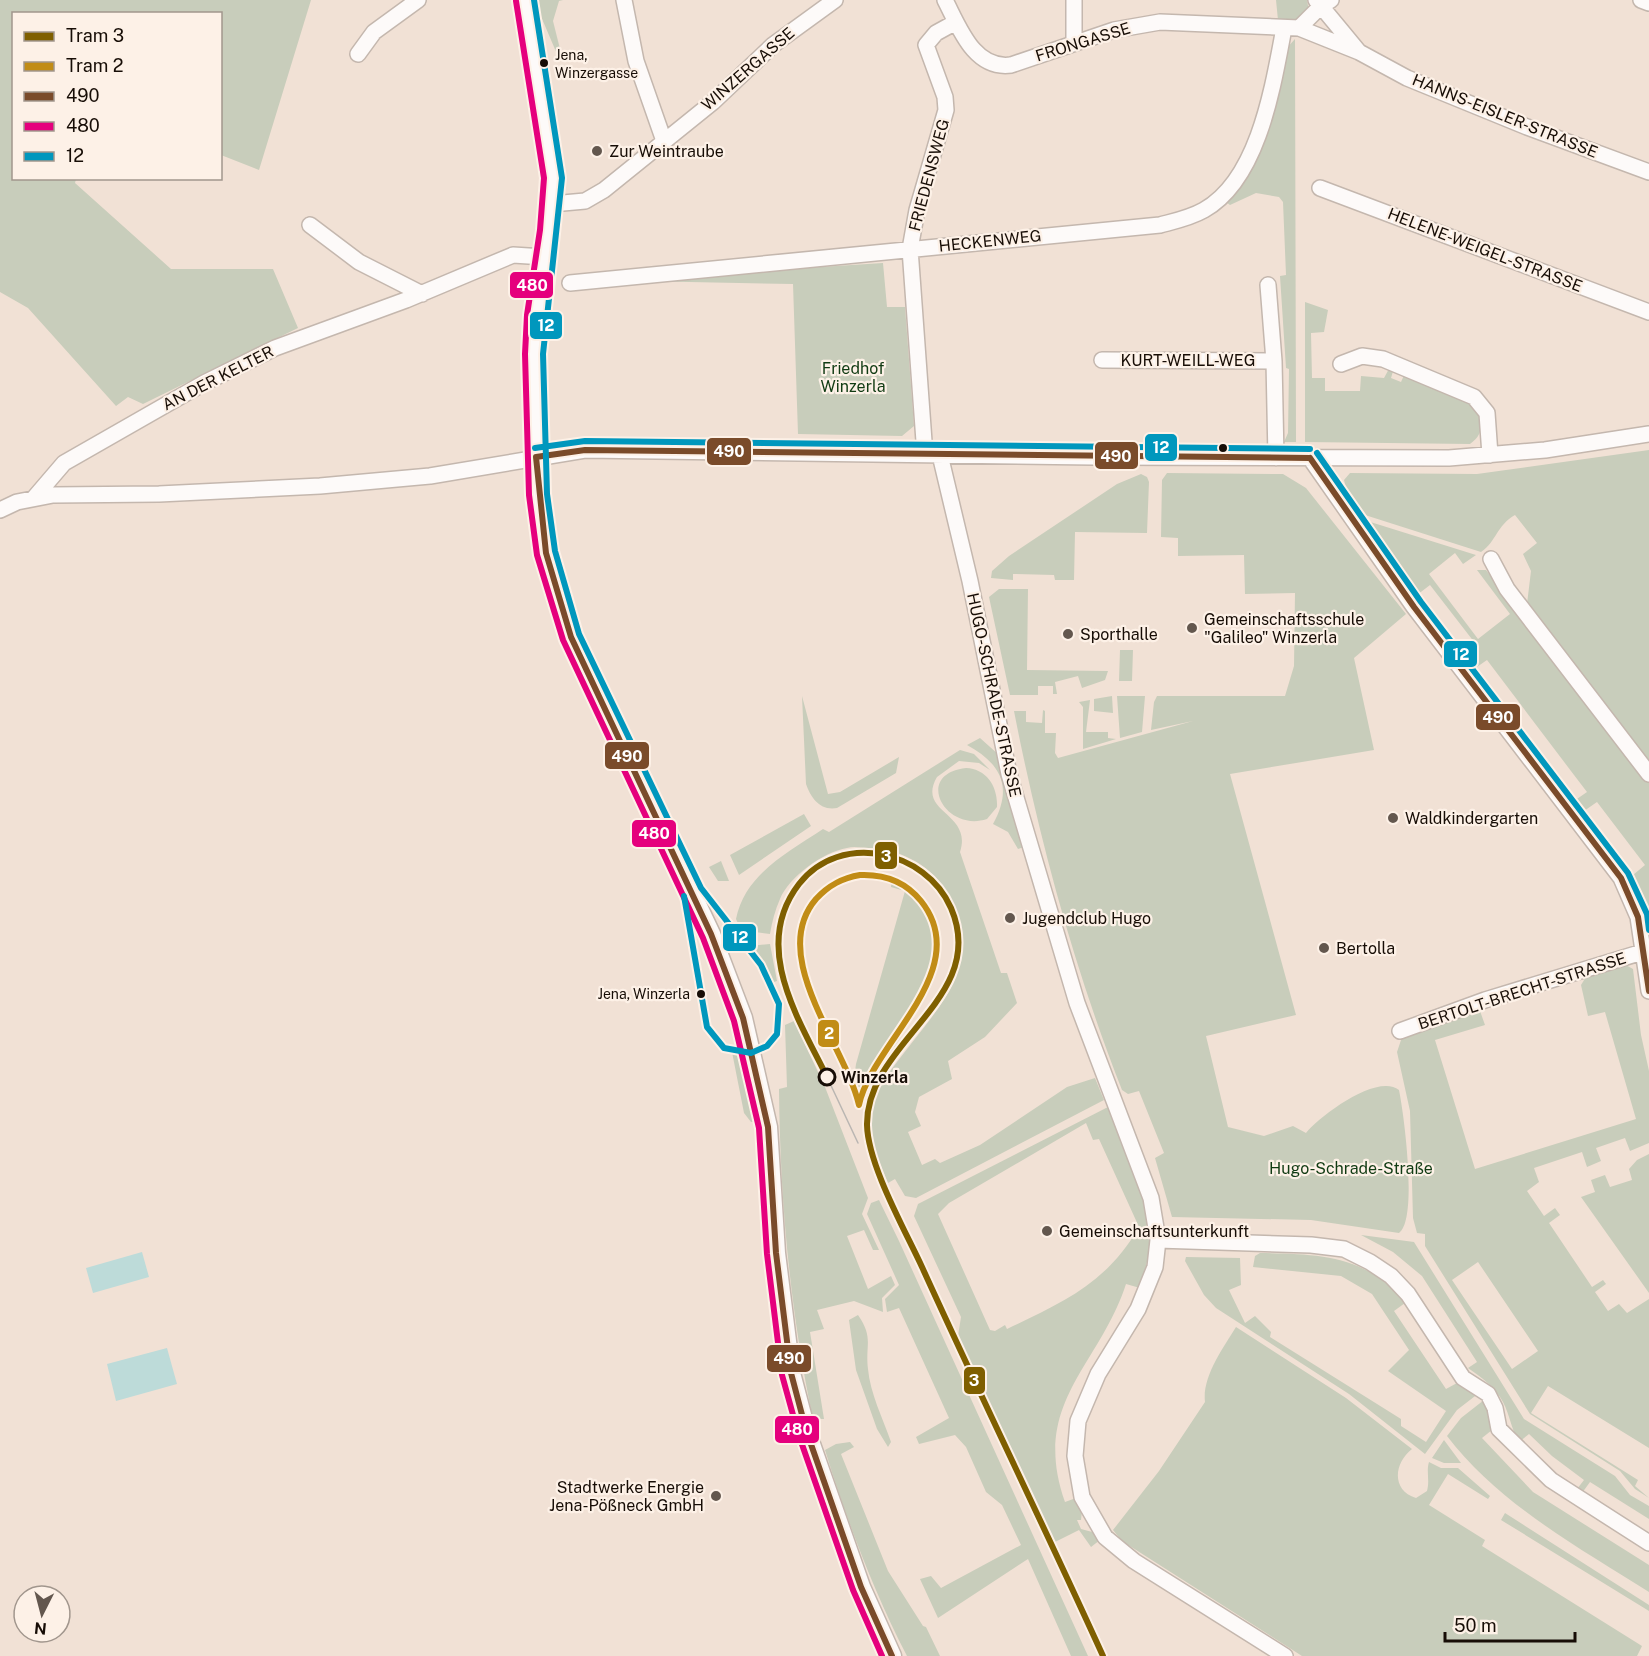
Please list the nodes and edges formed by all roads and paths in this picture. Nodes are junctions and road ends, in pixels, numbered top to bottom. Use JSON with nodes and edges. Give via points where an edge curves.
{"nodes":[{"id":1,"x":418,"y":0,"type":"edge"},
{"id":2,"x":525,"y":0,"type":"edge"},
{"id":3,"x":624,"y":0,"type":"edge"},
{"id":4,"x":835,"y":0,"type":"edge"},
{"id":5,"x":945,"y":0,"type":"edge"},
{"id":6,"x":1074,"y":0,"type":"edge"},
{"id":7,"x":1641,"y":0,"type":"edge"},
{"id":8,"x":1322,"y":2,"type":"edge"},
{"id":9,"x":1649,"y":3,"type":"edge"},
{"id":10,"x":956,"y":22,"type":"junction"},
{"id":11,"x":1291,"y":28,"type":"junction"},
{"id":12,"x":1074,"y":44,"type":"junction"},
{"id":13,"x":1359,"y":52,"type":"junction"},
{"id":14,"x":358,"y":54,"type":"dead end"},
{"id":15,"x":664,"y":141,"type":"junction"},
{"id":16,"x":1649,"y":172,"type":"edge"},
{"id":17,"x":1320,"y":188,"type":"dead end"},
{"id":18,"x":552,"y":204,"type":"junction"},
{"id":19,"x":310,"y":225,"type":"dead end"},
{"id":20,"x":910,"y":249,"type":"junction"},
{"id":21,"x":544,"y":257,"type":"junction"},
{"id":22,"x":570,"y":283,"type":"dead end"},
{"id":23,"x":1268,"y":285,"type":"dead end"},
{"id":24,"x":422,"y":294,"type":"junction"},
{"id":25,"x":1649,"y":312,"type":"edge"},
{"id":26,"x":1102,"y":360,"type":"dead end"},
{"id":27,"x":1274,"y":361,"type":"junction"},
{"id":28,"x":1341,"y":364,"type":"dead end"},
{"id":29,"x":1649,"y":434,"type":"edge"},
{"id":30,"x":1490,"y":454,"type":"junction"},
{"id":31,"x":933,"y":455,"type":"junction"},
{"id":32,"x":536,"y":458,"type":"junction"},
{"id":33,"x":1276,"y":458,"type":"junction"},
{"id":34,"x":1310,"y":458,"type":"junction"},
{"id":35,"x":34,"y":498,"type":"junction"},
{"id":36,"x":0,"y":510,"type":"edge"},
{"id":37,"x":1491,"y":559,"type":"dead end"},
{"id":38,"x":1649,"y":774,"type":"edge"},
{"id":39,"x":1647,"y":950,"type":"edge"},
{"id":40,"x":1649,"y":991,"type":"edge"},
{"id":41,"x":1400,"y":1031,"type":"dead end"},
{"id":42,"x":1158,"y":1240,"type":"junction"},
{"id":43,"x":1649,"y":1543,"type":"edge"},
{"id":44,"x":892,"y":1656,"type":"edge"},
{"id":45,"x":1286,"y":1656,"type":"edge"}],
"edges":[{"from":1,"to":14,"type":"street","via":[[374,32]]},
{"from":2,"to":18,"type":"street","via":[[551,154]]},
{"from":3,"to":15,"type":"street","via":[[636,61]]},
{"from":4,"to":15,"type":"street","name":"WINZERGASSE","via":[[774,45]]},
{"from":5,"to":10,"type":"street","name":"FRONGASSE"},
{"from":6,"to":12,"type":"street"},
{"from":7,"to":9,"type":"street"},
{"from":8,"to":11,"type":"street"},
{"from":8,"to":13,"type":"street","name":"HANNS-EISLER-STRASSE"},
{"from":10,"to":12,"type":"street","name":"FRONGASSE","via":[[981,57],[999,66]]},
{"from":10,"to":20,"type":"street","name":"FRIEDENSWEG","via":[[936,33],[926,45],[946,110],[917,210]]},
{"from":11,"to":12,"type":"street","name":"FRONGASSE","via":[[1160,22],[1113,30]]},
{"from":11,"to":13,"type":"street","name":"FRONGASSE"},
{"from":11,"to":20,"type":"street","name":"HECKENWEG","via":[[1254,147],[1241,173],[1220,199],[1204,210],[1160,225]]},
{"from":13,"to":16,"type":"street","name":"HANNS-EISLER-STRASSE","via":[[1465,103]]},
{"from":15,"to":18,"type":"street","name":"WINZERGASSE","via":[[585,201]]},
{"from":17,"to":25,"type":"street","name":"HELENE-WEIGEL-STRASSE"},
{"from":18,"to":21,"type":"street"},
{"from":19,"to":24,"type":"street","via":[[359,261]]},
{"from":20,"to":22,"type":"street","name":"HECKENWEG"},
{"from":20,"to":31,"type":"street","name":"FRIEDENSWEG"},
{"from":21,"to":24,"type":"street","name":"AN DER KELTER","via":[[513,255]]},
{"from":21,"to":32,"type":"street","via":[[534,354]]},
{"from":23,"to":27,"type":"street","name":"KURT-WEILL-WEG"},
{"from":24,"to":35,"type":"street","name":"AN DER KELTER","via":[[275,348],[204,383],[64,463]]},
{"from":26,"to":27,"type":"street","name":"KURT-WEILL-WEG"},
{"from":27,"to":33,"type":"street","name":"KURT-WEILL-WEG"},
{"from":28,"to":30,"type":"street","via":[[1362,356],[1383,359],[1474,397],[1487,413]]},
{"from":29,"to":30,"type":"street"},
{"from":30,"to":34,"type":"street","via":[[1449,458]]},
{"from":31,"to":32,"type":"street","via":[[585,450]]},
{"from":31,"to":33,"type":"street"},
{"from":31,"to":42,"type":"street","name":"HUGO-SCHRADE-STRASSE","via":[[970,581],[1009,774],[1077,1004],[1151,1198]]},
{"from":32,"to":35,"type":"street","via":[[430,476],[320,486]]},
{"from":32,"to":44,"type":"street","via":[[546,553],[567,626],[698,903],[744,1018],[768,1127],[776,1253],[790,1373],[861,1587]]},
{"from":33,"to":34,"type":"street"},
{"from":34,"to":39,"type":"street","name":"BERTOLT-BRECHT-STRASSE","via":[[1414,607],[1621,878],[1638,916]]},
{"from":35,"to":36,"type":"street"},
{"from":37,"to":38,"type":"street","via":[[1508,589]]},
{"from":39,"to":40,"type":"street"},
{"from":39,"to":41,"type":"street","name":"BERTOLT-BRECHT-STRASSE"},
{"from":42,"to":43,"type":"street","via":[[1311,1245],[1344,1250],[1370,1262],[1408,1294],[1462,1378],[1488,1394],[1499,1429],[1551,1480]]},
{"from":42,"to":45,"type":"street","name":"HUGO-SCHRADE-STRASSE","via":[[1155,1267],[1138,1309],[1098,1374],[1078,1420],[1075,1456],[1082,1497],[1106,1537],[1134,1561]]}]}
